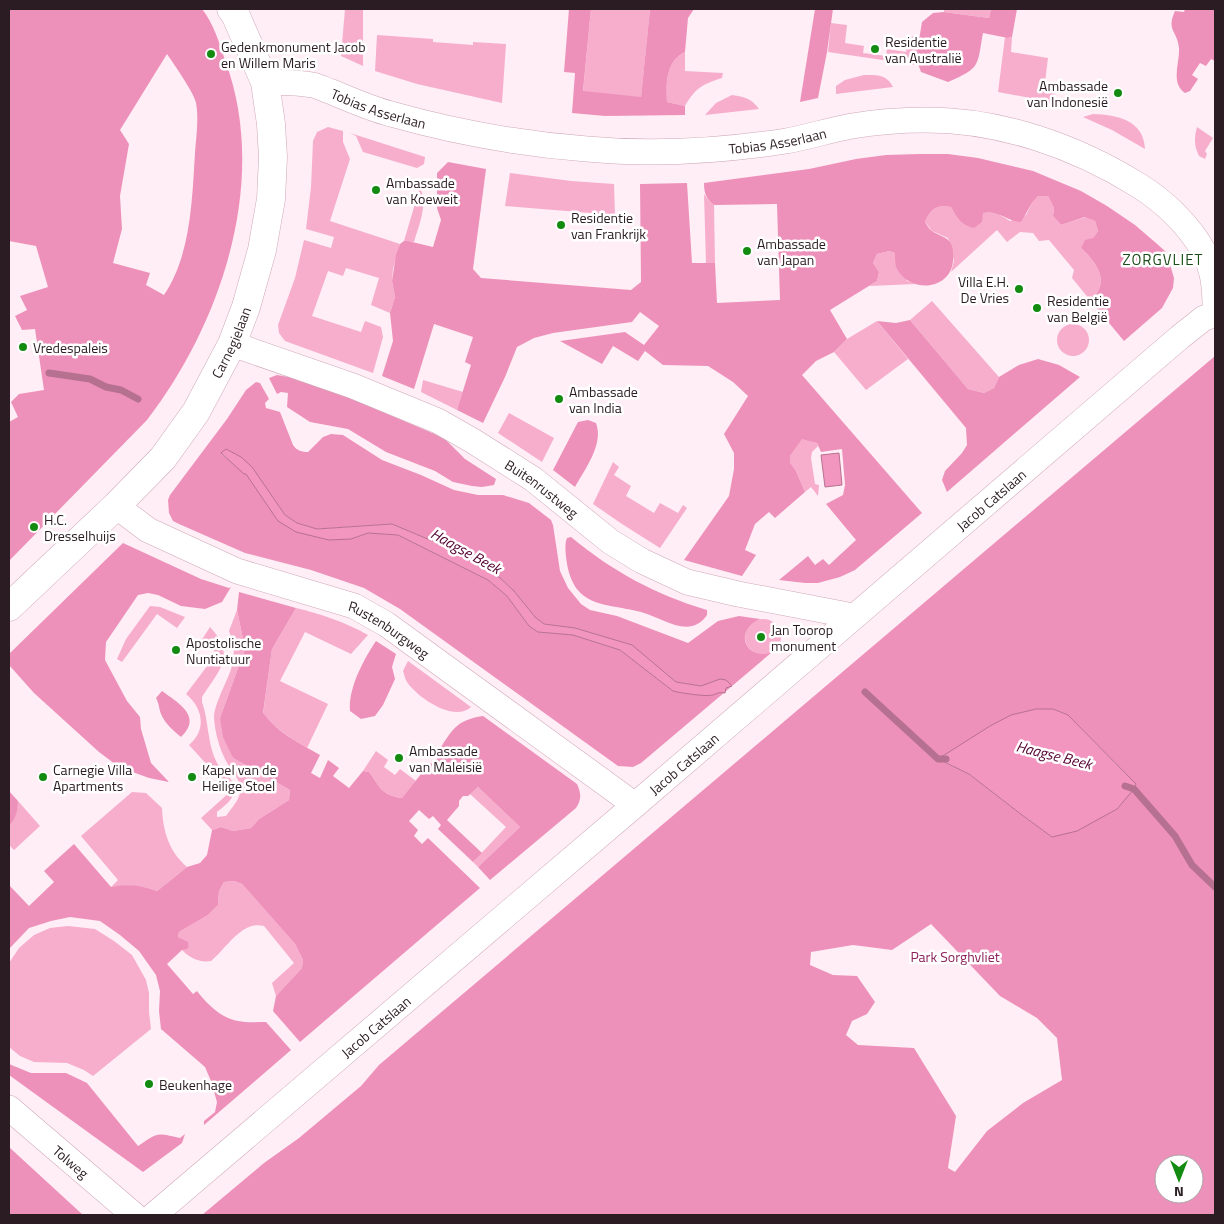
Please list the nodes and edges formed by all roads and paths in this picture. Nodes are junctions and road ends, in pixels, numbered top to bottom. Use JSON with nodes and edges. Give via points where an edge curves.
{"nodes":[{"id":1,"x":231,"y":9,"type":"edge"},
{"id":2,"x":265,"y":82,"type":"junction"},
{"id":3,"x":1215,"y":303,"type":"edge"},
{"id":4,"x":1215,"y":315,"type":"edge"},
{"id":5,"x":232,"y":344,"type":"junction"},
{"id":6,"x":116,"y":506,"type":"junction"},
{"id":7,"x":9,"y":607,"type":"edge"},
{"id":8,"x":853,"y":616,"type":"junction"},
{"id":9,"x":635,"y":805,"type":"junction"},
{"id":10,"x":9,"y":1108,"type":"edge"},
{"id":11,"x":134,"y":1215,"type":"edge"},
{"id":12,"x":154,"y":1215,"type":"edge"}],
"edges":[{"from":1,"to":2,"type":"main road","name":"Carnegielaan"},
{"from":2,"to":3,"type":"street","name":"Tobias Asserlaan","via":[[312,85],[389,114],[475,134],[590,150],[704,149],[786,141],[890,121],[977,123],[1072,150],[1156,196],[1185,225],[1205,253],[1215,286]]},
{"from":2,"to":5,"type":"main road","name":"Carnegielaan","via":[[271,124],[272,199],[262,250]]},
{"from":4,"to":8,"type":"street","name":"Jacob Catslaan","via":[[1204,318],[1180,336]]},
{"from":5,"to":6,"type":"main road","name":"Carnegielaan","via":[[196,412],[162,458]]},
{"from":5,"to":8,"type":"street","name":"Buitenrustweg","via":[[353,386],[438,421],[532,479],[611,542],[687,582]]},
{"from":6,"to":7,"type":"main road","name":"Carnegielaan"},
{"from":6,"to":9,"type":"street","name":"Rustenburgweg","via":[[148,530],[237,572],[354,606],[386,624]]},
{"from":8,"to":9,"type":"street","name":"Jacob Catslaan"},
{"from":9,"to":12,"type":"street","name":"Jacob Catslaan"},
{"from":10,"to":11,"type":"street","name":"Tolweg"}]}
